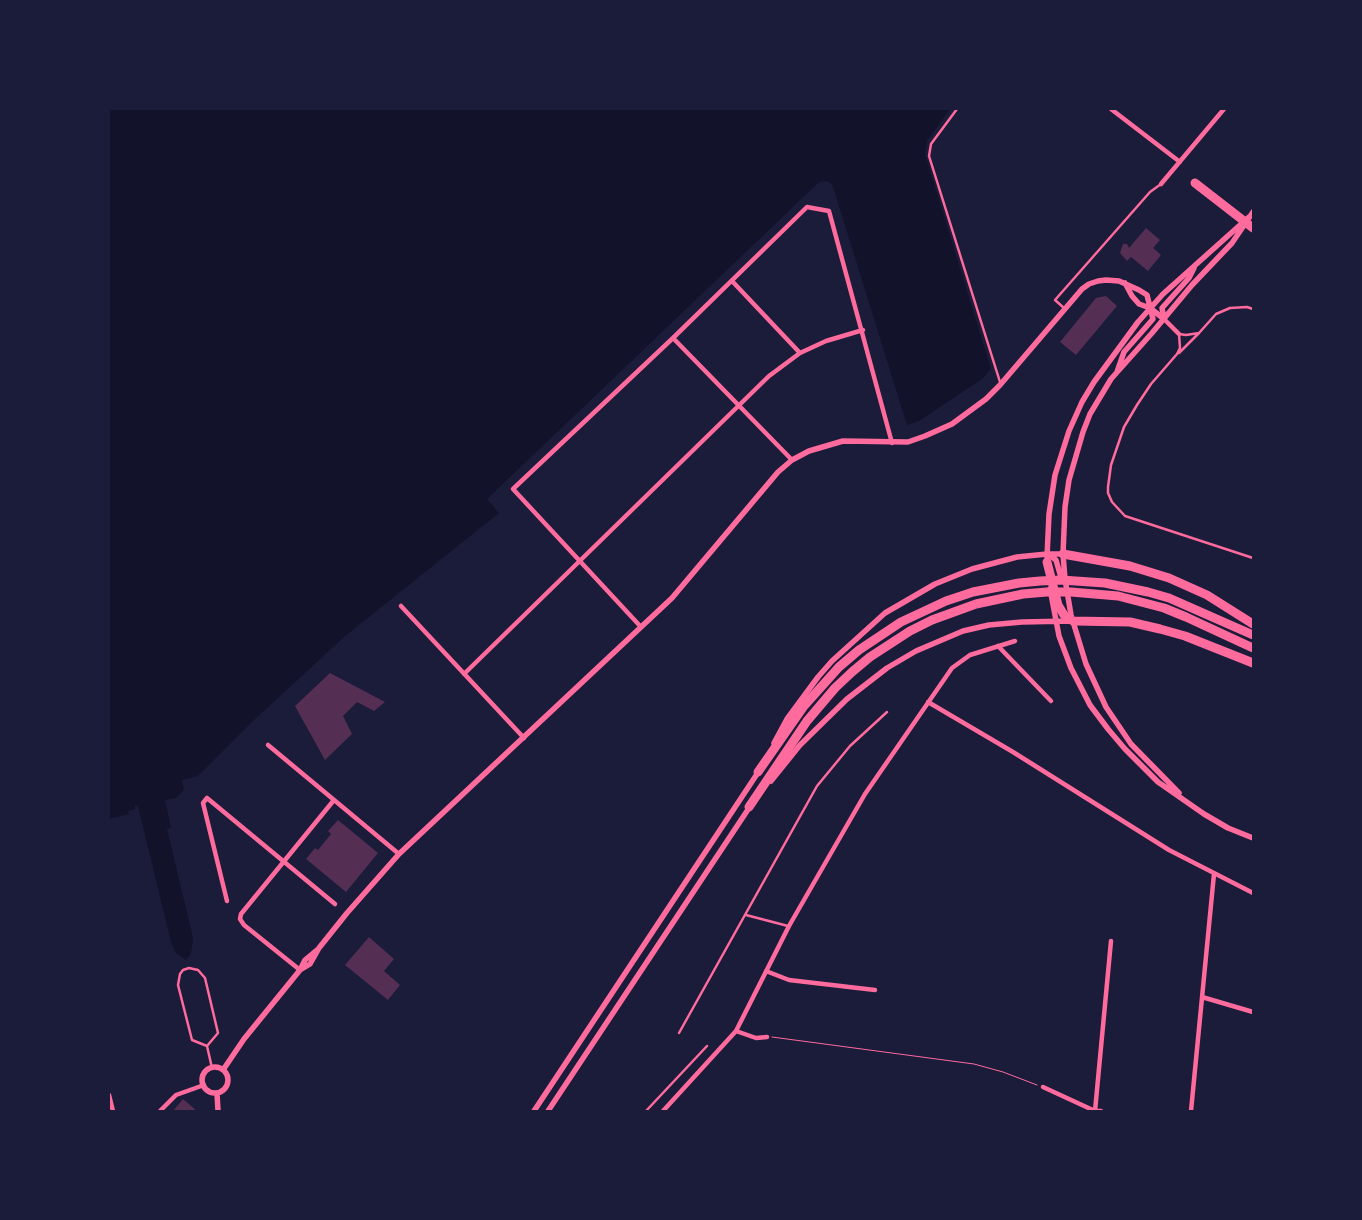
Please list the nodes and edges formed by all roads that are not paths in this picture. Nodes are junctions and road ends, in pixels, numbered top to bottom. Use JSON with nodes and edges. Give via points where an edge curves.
{"nodes":[{"id":1,"x":957,"y":109,"type":"edge"},
{"id":2,"x":1111,"y":109,"type":"edge"},
{"id":3,"x":1224,"y":109,"type":"edge"},
{"id":4,"x":1180,"y":162,"type":"junction"},
{"id":5,"x":1195,"y":182,"type":"dead end"},
{"id":6,"x":1161,"y":184,"type":"joint"},
{"id":7,"x":1251,"y":214,"type":"edge"},
{"id":8,"x":1253,"y":228,"type":"edge"},
{"id":9,"x":1195,"y":266,"type":"junction"},
{"id":10,"x":732,"y":280,"type":"junction"},
{"id":11,"x":1126,"y":283,"type":"junction"},
{"id":12,"x":1150,"y":308,"type":"junction"},
{"id":13,"x":1065,"y":309,"type":"junction"},
{"id":14,"x":1253,"y":309,"type":"edge"},
{"id":15,"x":1164,"y":319,"type":"junction"},
{"id":16,"x":863,"y":330,"type":"junction"},
{"id":17,"x":1198,"y":333,"type":"junction"},
{"id":18,"x":1179,"y":334,"type":"junction"},
{"id":19,"x":673,"y":338,"type":"junction"},
{"id":20,"x":800,"y":353,"type":"junction"},
{"id":21,"x":1177,"y":354,"type":"junction"},
{"id":22,"x":1117,"y":372,"type":"junction"},
{"id":23,"x":1000,"y":385,"type":"junction"},
{"id":24,"x":739,"y":406,"type":"junction"},
{"id":25,"x":892,"y":443,"type":"junction"},
{"id":26,"x":792,"y":460,"type":"junction"},
{"id":27,"x":1064,"y":557,"type":"junction"},
{"id":28,"x":1253,"y":558,"type":"edge"},
{"id":29,"x":1047,"y":559,"type":"junction"},
{"id":30,"x":579,"y":560,"type":"junction"},
{"id":31,"x":401,"y":606,"type":"dead end"},
{"id":32,"x":1070,"y":616,"type":"junction"},
{"id":33,"x":1055,"y":618,"type":"junction"},
{"id":34,"x":1253,"y":624,"type":"edge"},
{"id":35,"x":641,"y":627,"type":"junction"},
{"id":36,"x":1253,"y":635,"type":"edge"},
{"id":37,"x":1015,"y":641,"type":"dead end"},
{"id":38,"x":998,"y":646,"type":"junction"},
{"id":39,"x":1253,"y":648,"type":"edge"},
{"id":40,"x":1253,"y":663,"type":"edge"},
{"id":41,"x":464,"y":674,"type":"junction"},
{"id":42,"x":1051,"y":700,"type":"dead end"},
{"id":43,"x":928,"y":702,"type":"junction"},
{"id":44,"x":887,"y":712,"type":"dead end"},
{"id":45,"x":524,"y":738,"type":"junction"},
{"id":46,"x":268,"y":745,"type":"dead end"},
{"id":47,"x":758,"y":772,"type":"junction"},
{"id":48,"x":334,"y":800,"type":"junction"},
{"id":49,"x":1186,"y":800,"type":"junction"},
{"id":50,"x":749,"y":807,"type":"junction"},
{"id":51,"x":1253,"y":838,"type":"edge"},
{"id":52,"x":399,"y":854,"type":"junction"},
{"id":53,"x":284,"y":862,"type":"junction"},
{"id":54,"x":1214,"y":874,"type":"junction"},
{"id":55,"x":1253,"y":893,"type":"edge"},
{"id":56,"x":227,"y":901,"type":"dead end"},
{"id":57,"x":335,"y":904,"type":"dead end"},
{"id":58,"x":746,"y":915,"type":"junction"},
{"id":59,"x":789,"y":926,"type":"junction"},
{"id":60,"x":1111,"y":941,"type":"dead end"},
{"id":61,"x":300,"y":970,"type":"junction"},
{"id":62,"x":766,"y":971,"type":"junction"},
{"id":63,"x":875,"y":990,"type":"dead end"},
{"id":64,"x":1202,"y":997,"type":"junction"},
{"id":65,"x":1253,"y":1012,"type":"edge"},
{"id":66,"x":736,"y":1032,"type":"junction"},
{"id":67,"x":679,"y":1033,"type":"dead end"},
{"id":68,"x":767,"y":1037,"type":"road end"},
{"id":69,"x":207,"y":1046,"type":"junction"},
{"id":70,"x":707,"y":1046,"type":"dead end"},
{"id":71,"x":212,"y":1068,"type":"junction"},
{"id":72,"x":223,"y":1070,"type":"junction"},
{"id":73,"x":560,"y":1072,"type":"junction"},
{"id":74,"x":204,"y":1085,"type":"junction"},
{"id":75,"x":1043,"y":1087,"type":"road end"},
{"id":76,"x":217,"y":1093,"type":"junction"},
{"id":77,"x":109,"y":1098,"type":"edge"},
{"id":78,"x":113,"y":1111,"type":"edge"},
{"id":79,"x":160,"y":1111,"type":"edge"},
{"id":80,"x":218,"y":1111,"type":"edge"},
{"id":81,"x":529,"y":1111,"type":"edge"},
{"id":82,"x":534,"y":1111,"type":"edge"},
{"id":83,"x":548,"y":1111,"type":"edge"},
{"id":84,"x":646,"y":1111,"type":"edge"},
{"id":85,"x":663,"y":1111,"type":"edge"},
{"id":86,"x":1095,"y":1111,"type":"edge"},
{"id":87,"x":1101,"y":1111,"type":"edge"},
{"id":88,"x":1191,"y":1111,"type":"edge"}],
"edges":[{"from":1,"to":23,"type":"lane","via":[[931,144],[929,156]]},
{"from":2,"to":4,"type":"street"},
{"from":3,"to":4,"type":"street"},
{"from":4,"to":6,"type":"street"},
{"from":5,"to":8,"type":"highway"},
{"from":6,"to":13,"type":"lane","via":[[1150,192],[1055,300]]},
{"from":7,"to":9,"type":"street"},
{"from":7,"to":15,"type":"street","via":[[1232,243]]},
{"from":9,"to":12,"type":"street"},
{"from":9,"to":15,"type":"street","via":[[1189,278],[1162,308]]},
{"from":10,"to":16,"type":"street","via":[[807,207],[829,210]]},
{"from":10,"to":19,"type":"street"},
{"from":10,"to":20,"type":"street"},
{"from":11,"to":12,"type":"street","via":[[1139,304]]},
{"from":11,"to":12,"type":"street","via":[[1147,295]]},
{"from":11,"to":13,"type":"street","via":[[1106,280],[1089,284]]},
{"from":12,"to":15,"type":"street"},
{"from":12,"to":22,"type":"street","via":[[1153,319],[1124,352]]},
{"from":12,"to":29,"type":"street","via":[[1105,364],[1069,431],[1052,495]]},
{"from":13,"to":23,"type":"street"},
{"from":14,"to":17,"type":"lane","via":[[1223,310]]},
{"from":15,"to":18,"type":"street"},
{"from":15,"to":22,"type":"street"},
{"from":16,"to":20,"type":"street"},
{"from":16,"to":25,"type":"street"},
{"from":17,"to":18,"type":"lane"},
{"from":17,"to":21,"type":"lane"},
{"from":18,"to":21,"type":"lane"},
{"from":19,"to":24,"type":"street"},
{"from":19,"to":30,"type":"street","via":[[513,489]]},
{"from":20,"to":24,"type":"street","via":[[768,376]]},
{"from":21,"to":28,"type":"lane","via":[[1151,384],[1124,428],[1111,465],[1108,493],[1125,516]]},
{"from":22,"to":27,"type":"street","via":[[1090,414],[1074,461],[1065,506]]},
{"from":23,"to":25,"type":"street","via":[[952,424],[908,442]]},
{"from":24,"to":26,"type":"street"},
{"from":24,"to":30,"type":"street"},
{"from":25,"to":26,"type":"street","via":[[843,442],[809,451]]},
{"from":26,"to":35,"type":"street","via":[[778,472],[672,598]]},
{"from":27,"to":29,"type":"street"},
{"from":27,"to":32,"type":"street"},
{"from":27,"to":34,"type":"highway","via":[[1130,566],[1169,578],[1207,595]]},
{"from":29,"to":32,"type":"highway","via":[[1058,604]]},
{"from":29,"to":33,"type":"street"},
{"from":29,"to":47,"type":"street","via":[[1017,557],[967,571],[935,584],[885,613],[818,677],[787,719]]},
{"from":30,"to":35,"type":"street"},
{"from":30,"to":41,"type":"street"},
{"from":31,"to":41,"type":"street"},
{"from":32,"to":33,"type":"street"},
{"from":32,"to":40,"type":"highway","via":[[1142,624],[1185,636]]},
{"from":32,"to":49,"type":"street","via":[[1086,664],[1106,707],[1131,744]]},
{"from":33,"to":49,"type":"street","via":[[1071,668],[1100,718],[1158,782]]},
{"from":33,"to":50,"type":"street","via":[[963,631],[886,668],[816,729]]},
{"from":35,"to":45,"type":"street"},
{"from":36,"to":47,"type":"highway","via":[[1169,598],[1105,583],[1040,581],[973,592],[901,622],[859,650],[804,706]]},
{"from":37,"to":38,"type":"street"},
{"from":38,"to":42,"type":"street"},
{"from":38,"to":43,"type":"street","via":[[958,662]]},
{"from":39,"to":50,"type":"highway","via":[[1179,614],[1118,596],[1047,592],[976,604],[910,631],[870,656],[852,672],[807,721]]},
{"from":41,"to":45,"type":"street"},
{"from":43,"to":54,"type":"street","via":[[1169,850]]},
{"from":43,"to":59,"type":"street","via":[[865,794]]},
{"from":44,"to":58,"type":"lane","via":[[850,746],[817,786]]},
{"from":45,"to":52,"type":"street"},
{"from":46,"to":48,"type":"street"},
{"from":47,"to":73,"type":"street"},
{"from":48,"to":52,"type":"street"},
{"from":48,"to":53,"type":"street"},
{"from":49,"to":51,"type":"street","via":[[1228,828]]},
{"from":50,"to":83,"type":"street"},
{"from":52,"to":61,"type":"street","via":[[319,948],[305,960]]},
{"from":53,"to":56,"type":"street","via":[[208,798],[203,803]]},
{"from":53,"to":57,"type":"street"},
{"from":53,"to":61,"type":"street","via":[[244,909],[240,919]]},
{"from":54,"to":55,"type":"street"},
{"from":54,"to":64,"type":"street"},
{"from":58,"to":59,"type":"lane"},
{"from":58,"to":67,"type":"lane"},
{"from":59,"to":62,"type":"street"},
{"from":60,"to":86,"type":"street"},
{"from":61,"to":72,"type":"street"},
{"from":62,"to":63,"type":"street","via":[[789,980]]},
{"from":62,"to":66,"type":"street"},
{"from":64,"to":65,"type":"street"},
{"from":64,"to":88,"type":"street"},
{"from":66,"to":68,"type":"street","via":[[756,1038]]},
{"from":66,"to":85,"type":"street"},
{"from":69,"to":69,"type":"lane","via":[[218,1033],[205,978],[198,970],[188,968],[180,974],[178,985],[192,1040]]},
{"from":69,"to":71,"type":"lane"},
{"from":70,"to":84,"type":"lane"},
{"from":71,"to":72,"type":"street"},
{"from":71,"to":74,"type":"street","via":[[205,1073]]},
{"from":72,"to":76,"type":"street","via":[[228,1076],[228,1085]]},
{"from":73,"to":81,"type":"street"},
{"from":73,"to":82,"type":"street"},
{"from":74,"to":76,"type":"street","via":[[209,1092]]},
{"from":74,"to":79,"type":"street","via":[[179,1093]]},
{"from":75,"to":86,"type":"street"},
{"from":76,"to":80,"type":"street"},
{"from":77,"to":78,"type":"street"},
{"from":86,"to":87,"type":"street"}]}
